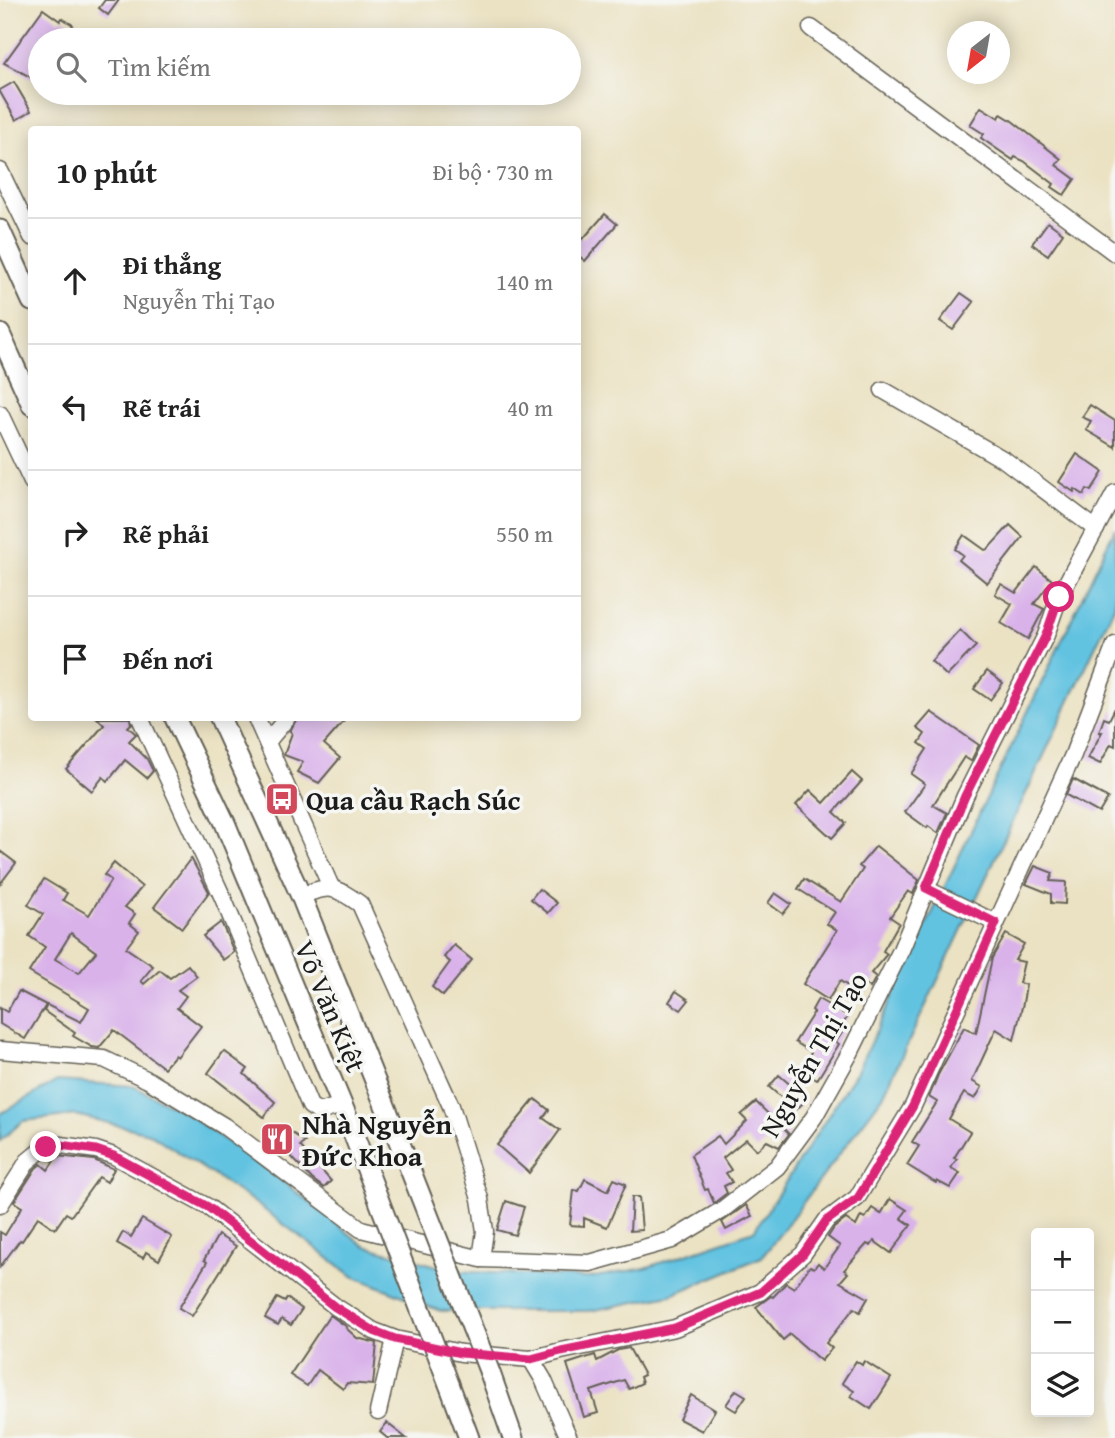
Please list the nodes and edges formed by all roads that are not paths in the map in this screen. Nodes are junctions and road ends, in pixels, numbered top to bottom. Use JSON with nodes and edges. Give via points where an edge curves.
{"nodes":[{"id":1,"x":811,"y":28,"type":"dead end"},
{"id":2,"x":0,"y":171,"type":"edge"},
{"id":3,"x":28,"y":229,"type":"edge"},
{"id":4,"x":0,"y":230,"type":"edge"},
{"id":5,"x":1115,"y":253,"type":"edge"},
{"id":6,"x":28,"y":292,"type":"edge"},
{"id":7,"x":0,"y":334,"type":"edge"},
{"id":8,"x":883,"y":390,"type":"dead end"},
{"id":9,"x":28,"y":396,"type":"edge"},
{"id":10,"x":0,"y":414,"type":"edge"},
{"id":11,"x":28,"y":474,"type":"edge"},
{"id":12,"x":1115,"y":493,"type":"edge"},
{"id":13,"x":1096,"y":529,"type":"junction"},
{"id":14,"x":1115,"y":645,"type":"edge"},
{"id":15,"x":141,"y":721,"type":"edge"},
{"id":16,"x":176,"y":721,"type":"edge"},
{"id":17,"x":221,"y":721,"type":"edge"},
{"id":18,"x":257,"y":721,"type":"edge"},
{"id":19,"x":284,"y":721,"type":"edge"},
{"id":20,"x":267,"y":742,"type":"junction"},
{"id":21,"x":331,"y":887,"type":"junction"},
{"id":22,"x":926,"y":888,"type":"junction"},
{"id":23,"x":300,"y":896,"type":"junction"},
{"id":24,"x":989,"y":920,"type":"junction"},
{"id":25,"x":0,"y":1050,"type":"edge"},
{"id":26,"x":345,"y":1111,"type":"junction"},
{"id":27,"x":0,"y":1205,"type":"edge"},
{"id":28,"x":481,"y":1259,"type":"junction"},
{"id":29,"x":395,"y":1339,"type":"junction"},
{"id":30,"x":531,"y":1359,"type":"junction"},
{"id":31,"x":378,"y":1412,"type":"dead end"},
{"id":32,"x":469,"y":1438,"type":"edge"},
{"id":33,"x":513,"y":1438,"type":"edge"},
{"id":34,"x":569,"y":1438,"type":"edge"}],
"edges":[{"from":1,"to":5,"type":"street"},
{"from":2,"to":3,"type":"street"},
{"from":4,"to":6,"type":"main road"},
{"from":7,"to":9,"type":"main road"},
{"from":8,"to":13,"type":"street","via":[[1006,461]]},
{"from":10,"to":11,"type":"street"},
{"from":12,"to":13,"type":"street","name":"Nguyễn Thị Tạo"},
{"from":13,"to":22,"type":"street","name":"Nguyễn Thị Tạo","via":[[1059,597],[1046,635],[965,796]]},
{"from":14,"to":24,"type":"street","via":[[1073,755]]},
{"from":15,"to":26,"type":"street","via":[[223,898],[310,1106],[319,1112]]},
{"from":16,"to":26,"type":"main road","name":"Võ Văn Kiệt","via":[[225,823]]},
{"from":17,"to":23,"type":"main road","name":"Võ Văn Kiệt"},
{"from":18,"to":20,"type":"street"},
{"from":19,"to":20,"type":"street"},
{"from":20,"to":21,"type":"street"},
{"from":21,"to":23,"type":"street"},
{"from":21,"to":28,"type":"street","via":[[360,904],[451,1106],[480,1199],[485,1231]]},
{"from":22,"to":24,"type":"street"},
{"from":22,"to":28,"type":"street","name":"Nguyễn Thị Tạo","via":[[851,1051],[814,1117],[777,1167],[722,1210],[672,1240],[590,1264]]},
{"from":23,"to":33,"type":"main road","name":"Võ Văn Kiệt","bridge":true},
{"from":24,"to":30,"type":"street","via":[[913,1106],[858,1198],[826,1221],[803,1254],[761,1292],[675,1328]]},
{"from":25,"to":28,"type":"street","name":"Nguyễn Thị Tạo","via":[[104,1059],[224,1126],[360,1229]]},
{"from":26,"to":32,"type":"main road","name":"Võ Văn Kiệt","bridge":true},
{"from":27,"to":29,"type":"street","via":[[28,1161],[46,1147],[61,1145],[114,1156],[208,1207],[335,1307]]},
{"from":29,"to":30,"type":"street","via":[[461,1353]]},
{"from":29,"to":31,"type":"street"},
{"from":30,"to":34,"type":"street"}]}
